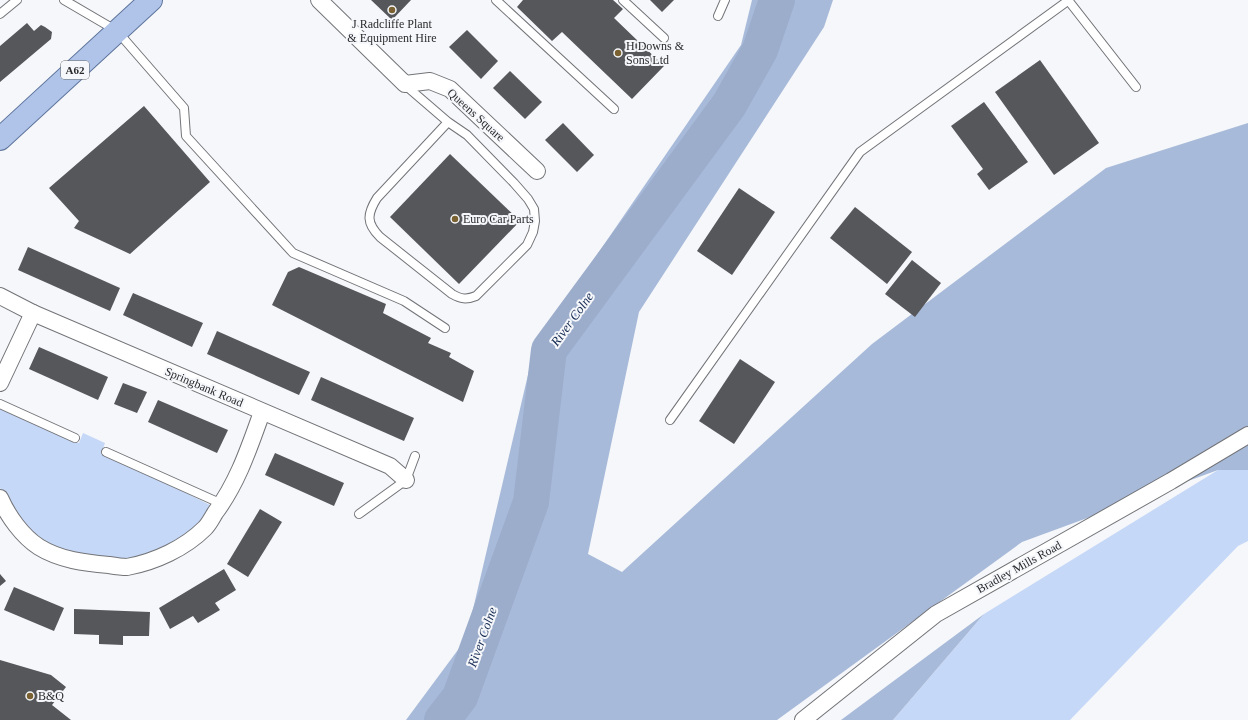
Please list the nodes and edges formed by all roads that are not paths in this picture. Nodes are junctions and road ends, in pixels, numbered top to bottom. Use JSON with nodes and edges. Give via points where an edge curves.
{"nodes":[{"id":1,"x":17,"y":0,"type":"edge"},
{"id":2,"x":64,"y":0,"type":"edge"},
{"id":3,"x":151,"y":0,"type":"edge"},
{"id":4,"x":319,"y":0,"type":"edge"},
{"id":5,"x":496,"y":0,"type":"edge"},
{"id":6,"x":623,"y":0,"type":"edge"},
{"id":7,"x":725,"y":0,"type":"edge"},
{"id":8,"x":1069,"y":0,"type":"edge"},
{"id":9,"x":0,"y":14,"type":"edge"},
{"id":10,"x":718,"y":16,"type":"dead end"},
{"id":11,"x":117,"y":31,"type":"junction"},
{"id":12,"x":664,"y":38,"type":"dead end"},
{"id":13,"x":405,"y":84,"type":"junction"},
{"id":14,"x":1136,"y":86,"type":"dead end"},
{"id":15,"x":614,"y":109,"type":"dead end"},
{"id":16,"x":448,"y":122,"type":"junction"},
{"id":17,"x":0,"y":140,"type":"edge"},
{"id":18,"x":537,"y":171,"type":"dead end"},
{"id":19,"x":0,"y":296,"type":"edge"},
{"id":20,"x":32,"y":313,"type":"junction"},
{"id":21,"x":445,"y":328,"type":"dead end"},
{"id":22,"x":0,"y":383,"type":"edge"},
{"id":23,"x":0,"y":404,"type":"edge"},
{"id":24,"x":262,"y":412,"type":"junction"},
{"id":25,"x":670,"y":420,"type":"dead end"},
{"id":26,"x":1248,"y":435,"type":"edge"},
{"id":27,"x":75,"y":438,"type":"dead end"},
{"id":28,"x":106,"y":452,"type":"dead end"},
{"id":29,"x":416,"y":456,"type":"dead end"},
{"id":30,"x":406,"y":480,"type":"junction"},
{"id":31,"x":0,"y":498,"type":"edge"},
{"id":32,"x":222,"y":504,"type":"junction"},
{"id":33,"x":359,"y":514,"type":"dead end"},
{"id":34,"x":803,"y":720,"type":"edge"}],
"edges":[{"from":1,"to":9,"type":"lane"},
{"from":2,"to":11,"type":"lane"},
{"from":3,"to":11,"type":"main road","number":"A62"},
{"from":4,"to":13,"type":"street"},
{"from":5,"to":15,"type":"lane"},
{"from":6,"to":12,"type":"lane"},
{"from":7,"to":10,"type":"lane"},
{"from":8,"to":14,"type":"lane"},
{"from":8,"to":25,"type":"lane","via":[[860,152]]},
{"from":11,"to":17,"type":"main road","number":"A62"},
{"from":11,"to":21,"type":"lane","via":[[184,108],[186,136],[293,253],[404,301]]},
{"from":13,"to":16,"type":"lane"},
{"from":13,"to":18,"type":"street","name":"Queens Square","via":[[430,81],[450,89]]},
{"from":16,"to":16,"type":"lane","via":[[467,134],[514,183],[534,210],[533,232],[527,245],[476,296],[467,299],[452,294],[380,237],[371,229],[369,218],[371,207],[377,198]]},
{"from":19,"to":20,"type":"street","name":"Springbank Road"},
{"from":20,"to":22,"type":"street"},
{"from":20,"to":24,"type":"street","name":"Springbank Road"},
{"from":23,"to":27,"type":"lane"},
{"from":24,"to":30,"type":"street","name":"Springbank Road","via":[[390,466]]},
{"from":24,"to":32,"type":"street","via":[[239,475]]},
{"from":26,"to":34,"type":"street","name":"Bradley Mills Road","via":[[936,614]]},
{"from":28,"to":32,"type":"lane"},
{"from":29,"to":30,"type":"lane"},
{"from":30,"to":33,"type":"lane"},
{"from":31,"to":32,"type":"street","via":[[11,519],[38,547],[70,561],[126,567],[150,561],[185,545],[205,528]]}]}
